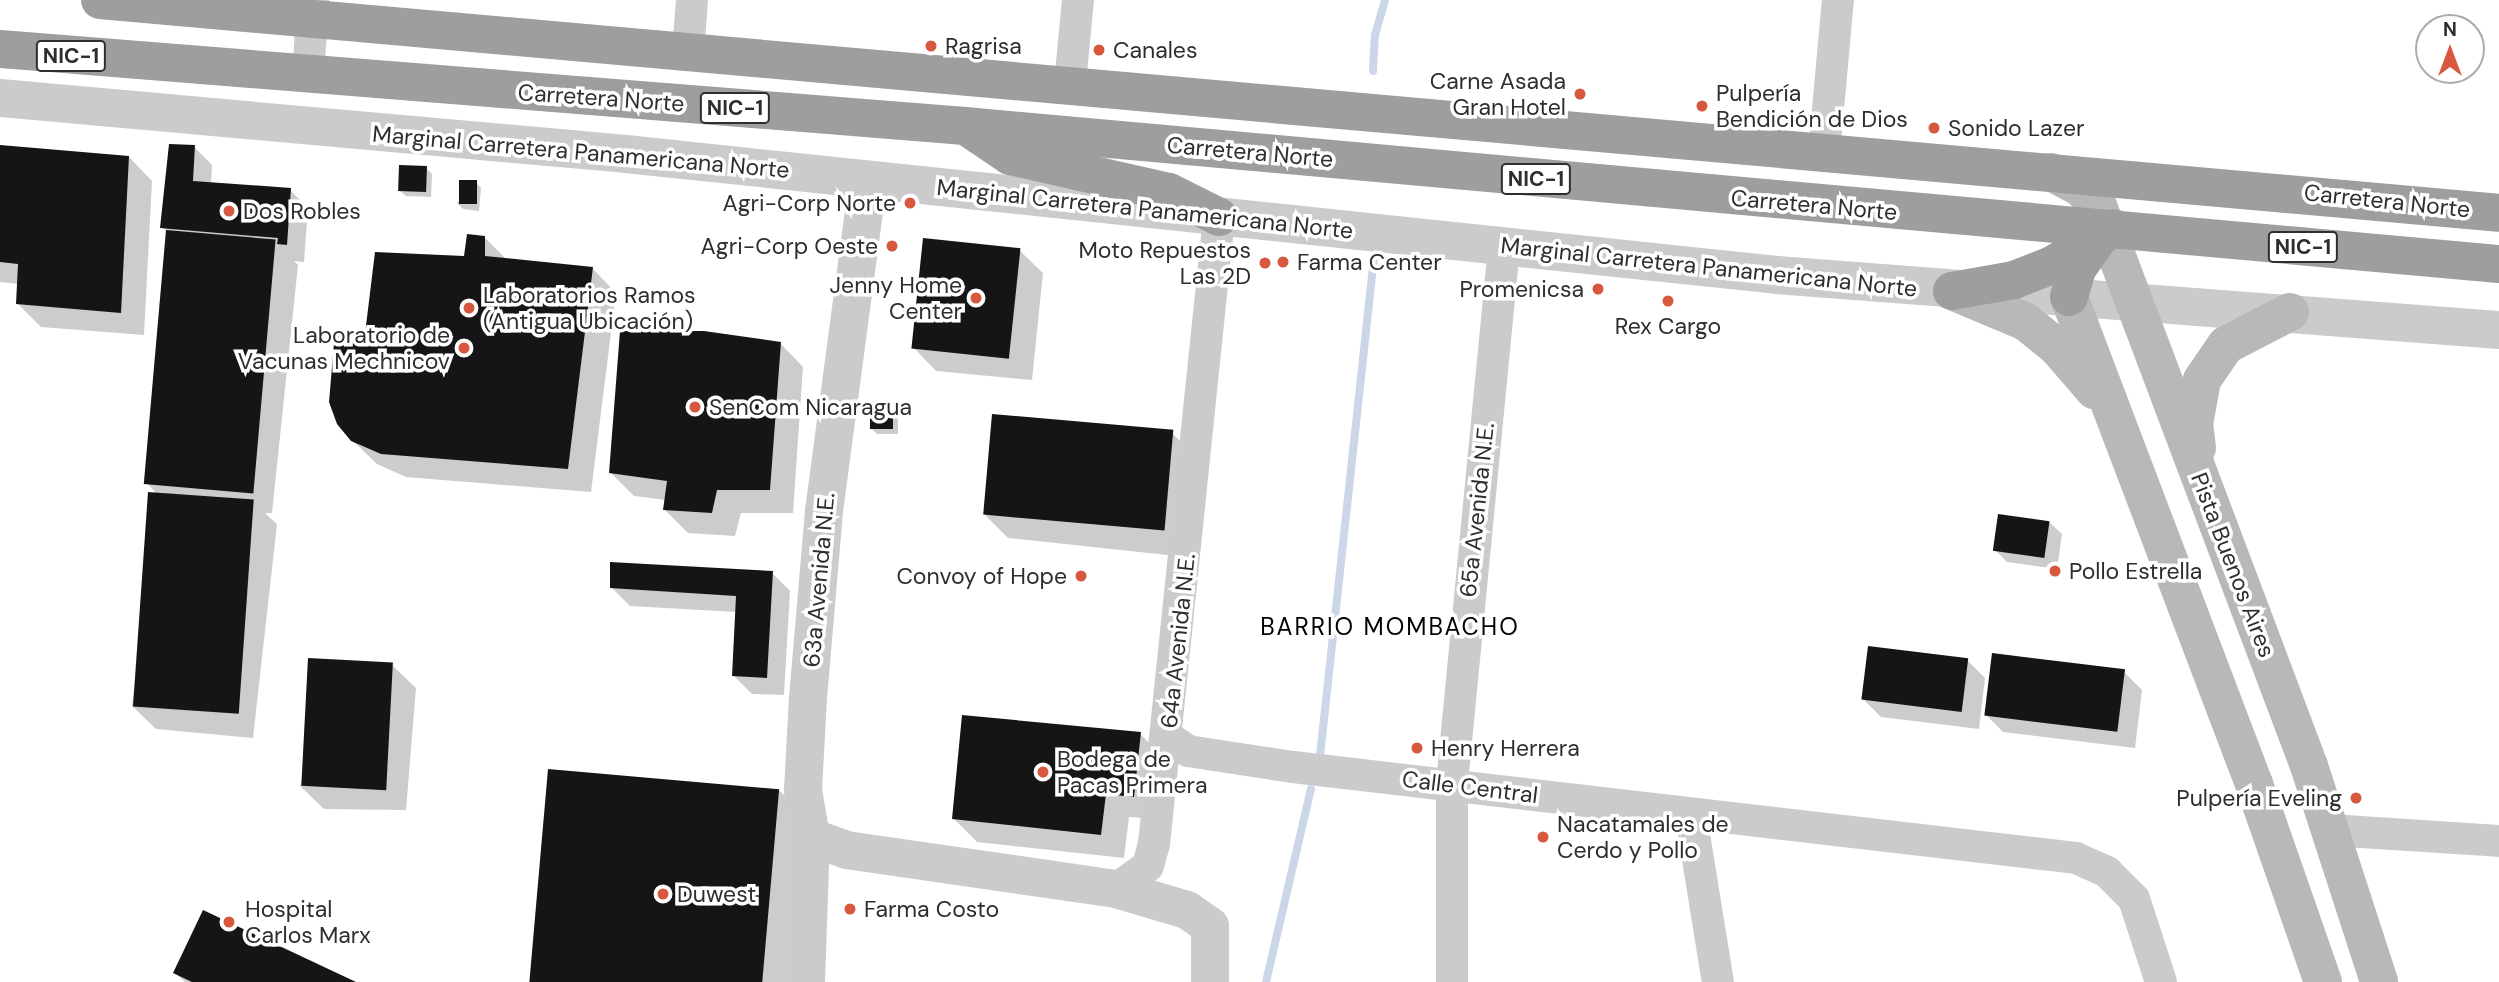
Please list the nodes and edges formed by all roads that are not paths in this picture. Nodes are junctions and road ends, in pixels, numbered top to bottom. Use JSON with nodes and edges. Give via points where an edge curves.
{"nodes":[{"id":1,"x":100,"y":0,"type":"edge"},
{"id":2,"x":692,"y":0,"type":"edge"},
{"id":3,"x":1078,"y":0,"type":"edge"},
{"id":4,"x":1838,"y":0,"type":"edge"},
{"id":5,"x":312,"y":10,"type":"edge"},
{"id":6,"x":0,"y":49,"type":"edge"},
{"id":7,"x":688,"y":54,"type":"junction"},
{"id":8,"x":308,"y":76,"type":"junction"},
{"id":9,"x":1070,"y":84,"type":"junction"},
{"id":10,"x":0,"y":98,"type":"edge"},
{"id":11,"x":965,"y":126,"type":"junction"},
{"id":12,"x":1824,"y":153,"type":"junction"},
{"id":13,"x":2051,"y":173,"type":"junction"},
{"id":14,"x":868,"y":180,"type":"junction"},
{"id":15,"x":2499,"y":212,"type":"edge"},
{"id":16,"x":1219,"y":217,"type":"junction"},
{"id":17,"x":2107,"y":230,"type":"junction"},
{"id":18,"x":2499,"y":234,"type":"edge"},
{"id":19,"x":1504,"y":247,"type":"junction"},
{"id":20,"x":2499,"y":264,"type":"edge"},
{"id":21,"x":1952,"y":291,"type":"junction"},
{"id":22,"x":2069,"y":297,"type":"junction"},
{"id":23,"x":2134,"y":300,"type":"junction"},
{"id":24,"x":2290,"y":312,"type":"junction"},
{"id":25,"x":2499,"y":330,"type":"edge"},
{"id":26,"x":2117,"y":423,"type":"junction"},
{"id":27,"x":2203,"y":485,"type":"junction"},
{"id":28,"x":2235,"y":569,"type":"junction"},
{"id":29,"x":2180,"y":590,"type":"junction"},
{"id":30,"x":1169,"y":738,"type":"junction"},
{"id":31,"x":1452,"y":783,"type":"junction"},
{"id":32,"x":1691,"y":816,"type":"junction"},
{"id":33,"x":2330,"y":830,"type":"junction"},
{"id":34,"x":811,"y":837,"type":"junction"},
{"id":35,"x":2499,"y":842,"type":"edge"},
{"id":36,"x":1116,"y":889,"type":"junction"},
{"id":37,"x":806,"y":982,"type":"edge"},
{"id":38,"x":1210,"y":982,"type":"edge"},
{"id":39,"x":1452,"y":982,"type":"edge"},
{"id":40,"x":1718,"y":982,"type":"edge"},
{"id":41,"x":2161,"y":982,"type":"edge"},
{"id":42,"x":2323,"y":982,"type":"edge"},
{"id":43,"x":2379,"y":982,"type":"edge"}],
"edges":[{"from":1,"to":5,"type":"highway","name":"Carretera Norte","number":"NIC-1"},
{"from":2,"to":7,"type":"street"},
{"from":3,"to":9,"type":"street"},
{"from":4,"to":12,"type":"street"},
{"from":5,"to":7,"type":"highway","name":"Carretera Norte","number":"NIC-1"},
{"from":5,"to":8,"type":"street"},
{"from":6,"to":8,"type":"highway","name":"Carretera Norte","number":"NIC-1"},
{"from":7,"to":9,"type":"highway","name":"Carretera Norte","number":"NIC-1"},
{"from":8,"to":11,"type":"highway","name":"Carretera Norte","number":"NIC-1"},
{"from":9,"to":12,"type":"highway","name":"Carretera Norte","number":"NIC-1"},
{"from":10,"to":14,"type":"street","name":"Marginal Carretera Panamericana Norte"},
{"from":11,"to":16,"type":"highway","via":[[1010,156],[1169,192]]},
{"from":11,"to":17,"type":"highway","name":"Carretera Norte","number":"NIC-1"},
{"from":12,"to":13,"type":"highway","name":"Carretera Norte","number":"NIC-1"},
{"from":13,"to":15,"type":"highway","name":"Carretera Norte","number":"NIC-1"},
{"from":13,"to":17,"type":"main road","name":"Pista Buenos Aires","via":[[2081,188],[2098,206]]},
{"from":14,"to":16,"type":"street","name":"Marginal Carretera Panamericana Norte"},
{"from":14,"to":34,"type":"street","name":"63a Avenida N.E.","via":[[824,511],[803,790]]},
{"from":16,"to":19,"type":"street","name":"Marginal Carretera Panamericana Norte"},
{"from":16,"to":30,"type":"street","name":"64a Avenida N.E."},
{"from":17,"to":18,"type":"highway","via":[[2148,219],[2440,242]]},
{"from":17,"to":20,"type":"highway","name":"Carretera Norte","number":"NIC-1"},
{"from":17,"to":21,"type":"highway","via":[[2052,265],[2014,280]]},
{"from":17,"to":22,"type":"highway","via":[[2087,251]]},
{"from":17,"to":23,"type":"main road","name":"Pista Buenos Aires"},
{"from":19,"to":21,"type":"street","name":"Marginal Carretera Panamericana Norte"},
{"from":19,"to":31,"type":"street","name":"65a Avenida N.E."},
{"from":21,"to":22,"type":"street","name":"Marginal Carretera Panamericana Norte"},
{"from":21,"to":26,"type":"main road","via":[[2026,322],[2057,347]]},
{"from":22,"to":23,"type":"street","name":"Marginal Carretera Panamericana Norte"},
{"from":22,"to":26,"type":"main road"},
{"from":23,"to":24,"type":"street","name":"Marginal Carretera Panamericana Norte"},
{"from":23,"to":27,"type":"main road","name":"Pista Buenos Aires"},
{"from":24,"to":25,"type":"street","name":"Marginal Carretera Panamericana Norte"},
{"from":24,"to":27,"type":"main road","via":[[2226,345],[2203,380],[2194,424]]},
{"from":26,"to":29,"type":"main road"},
{"from":27,"to":28,"type":"main road","name":"Pista Buenos Aires"},
{"from":28,"to":29,"type":"main road"},
{"from":28,"to":33,"type":"main road","name":"Pista Buenos Aires"},
{"from":29,"to":42,"type":"main road"},
{"from":30,"to":31,"type":"street","name":"Calle Central","via":[[1188,751],[1332,772]]},
{"from":30,"to":36,"type":"street","name":"64a Avenida N.E.","via":[[1148,866]]},
{"from":31,"to":32,"type":"street","name":"Calle Central"},
{"from":31,"to":39,"type":"street","name":"65a Avenida N.E."},
{"from":32,"to":40,"type":"street"},
{"from":32,"to":41,"type":"street","name":"Calle Central","via":[[2076,858],[2107,872],[2134,899]]},
{"from":33,"to":35,"type":"street"},
{"from":33,"to":43,"type":"main road","name":"Pista Buenos Aires"},
{"from":34,"to":36,"type":"street","via":[[846,850]]},
{"from":34,"to":37,"type":"street","name":"63a Avenida N.E."},
{"from":36,"to":38,"type":"street","via":[[1187,910],[1210,926]]}]}
